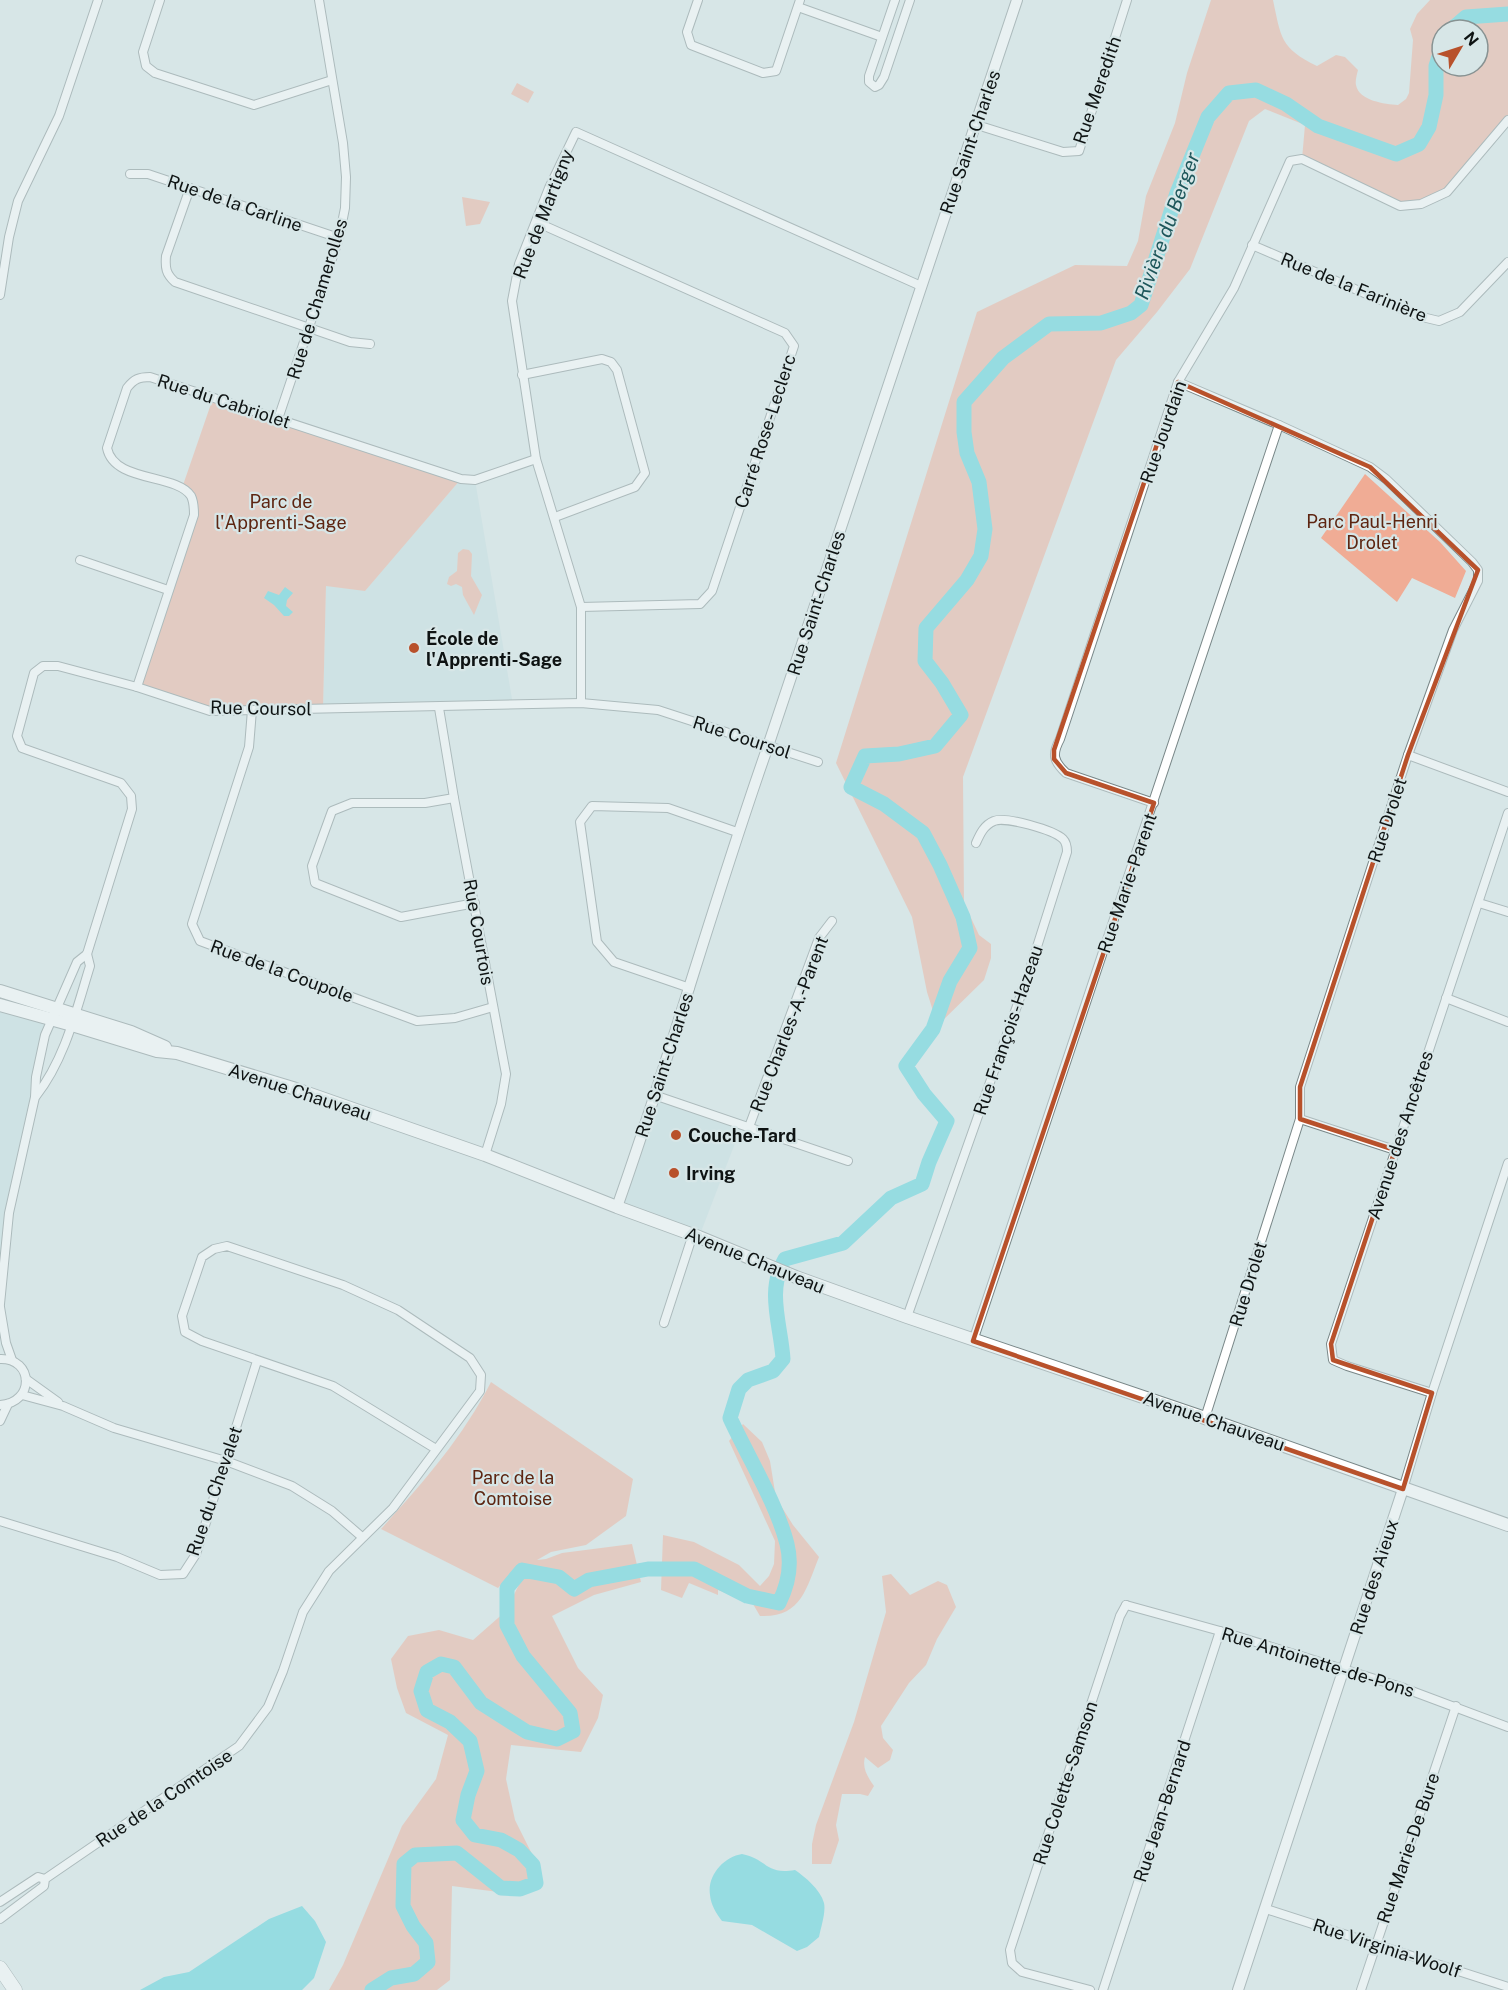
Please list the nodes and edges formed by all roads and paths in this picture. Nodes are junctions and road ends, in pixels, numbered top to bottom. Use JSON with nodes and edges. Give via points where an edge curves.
{"nodes":[{"id":1,"x":98,"y":0,"type":"edge"},
{"id":2,"x":160,"y":0,"type":"edge"},
{"id":3,"x":319,"y":0,"type":"edge"},
{"id":4,"x":698,"y":0,"type":"edge"},
{"id":5,"x":895,"y":0,"type":"edge"},
{"id":6,"x":910,"y":0,"type":"edge"},
{"id":7,"x":1017,"y":0,"type":"edge"},
{"id":8,"x":1128,"y":0,"type":"edge"},
{"id":9,"x":799,"y":4,"type":"edge"},
{"id":10,"x":882,"y":37,"type":"junction"},
{"id":11,"x":332,"y":80,"type":"junction"},
{"id":12,"x":1508,"y":120,"type":"edge"},
{"id":13,"x":977,"y":124,"type":"junction"},
{"id":14,"x":130,"y":174,"type":"dead end"},
{"id":15,"x":190,"y":188,"type":"junction"},
{"id":16,"x":536,"y":222,"type":"junction"},
{"id":17,"x":339,"y":238,"type":"junction"},
{"id":18,"x":1252,"y":245,"type":"junction"},
{"id":19,"x":1508,"y":262,"type":"edge"},
{"id":20,"x":921,"y":286,"type":"junction"},
{"id":21,"x":0,"y":295,"type":"edge"},
{"id":22,"x":310,"y":327,"type":"junction"},
{"id":23,"x":370,"y":344,"type":"dead end"},
{"id":24,"x":522,"y":375,"type":"junction"},
{"id":25,"x":1178,"y":382,"type":"junction"},
{"id":26,"x":278,"y":419,"type":"junction"},
{"id":27,"x":1279,"y":424,"type":"junction"},
{"id":28,"x":536,"y":459,"type":"junction"},
{"id":29,"x":555,"y":517,"type":"junction"},
{"id":30,"x":80,"y":560,"type":"dead end"},
{"id":31,"x":168,"y":590,"type":"junction"},
{"id":32,"x":581,"y":607,"type":"junction"},
{"id":33,"x":137,"y":687,"type":"junction"},
{"id":34,"x":581,"y":703,"type":"junction"},
{"id":35,"x":440,"y":708,"type":"junction"},
{"id":36,"x":252,"y":710,"type":"junction"},
{"id":37,"x":768,"y":746,"type":"junction"},
{"id":38,"x":1408,"y":755,"type":"junction"},
{"id":39,"x":818,"y":762,"type":"dead end"},
{"id":40,"x":1508,"y":792,"type":"edge"},
{"id":41,"x":454,"y":798,"type":"junction"},
{"id":42,"x":1154,"y":803,"type":"junction"},
{"id":43,"x":1508,"y":813,"type":"edge"},
{"id":44,"x":737,"y":832,"type":"junction"},
{"id":45,"x":976,"y":843,"type":"dead end"},
{"id":46,"x":474,"y":903,"type":"junction"},
{"id":47,"x":1479,"y":903,"type":"junction"},
{"id":48,"x":1508,"y":912,"type":"edge"},
{"id":49,"x":832,"y":921,"type":"dead end"},
{"id":50,"x":87,"y":954,"type":"junction"},
{"id":51,"x":690,"y":988,"type":"junction"},
{"id":52,"x":0,"y":991,"type":"edge"},
{"id":53,"x":1446,"y":998,"type":"junction"},
{"id":54,"x":0,"y":1005,"type":"edge"},
{"id":55,"x":493,"y":1007,"type":"junction"},
{"id":56,"x":54,"y":1013,"type":"junction"},
{"id":57,"x":74,"y":1019,"type":"junction"},
{"id":58,"x":1508,"y":1022,"type":"edge"},
{"id":59,"x":654,"y":1095,"type":"junction"},
{"id":60,"x":35,"y":1097,"type":"junction"},
{"id":61,"x":1300,"y":1119,"type":"junction"},
{"id":62,"x":749,"y":1127,"type":"junction"},
{"id":63,"x":1395,"y":1150,"type":"junction"},
{"id":64,"x":485,"y":1155,"type":"junction"},
{"id":65,"x":848,"y":1161,"type":"dead end"},
{"id":66,"x":1508,"y":1163,"type":"edge"},
{"id":67,"x":617,"y":1207,"type":"junction"},
{"id":68,"x":693,"y":1234,"type":"junction"},
{"id":69,"x":0,"y":1306,"type":"edge"},
{"id":70,"x":907,"y":1317,"type":"junction"},
{"id":71,"x":664,"y":1323,"type":"dead end"},
{"id":72,"x":973,"y":1341,"type":"junction"},
{"id":73,"x":0,"y":1359,"type":"edge"},
{"id":74,"x":12,"y":1360,"type":"junction"},
{"id":75,"x":257,"y":1361,"type":"junction"},
{"id":76,"x":26,"y":1380,"type":"junction"},
{"id":77,"x":1432,"y":1393,"type":"junction"},
{"id":78,"x":22,"y":1395,"type":"junction"},
{"id":79,"x":4,"y":1404,"type":"edge"},
{"id":80,"x":63,"y":1406,"type":"junction"},
{"id":81,"x":1205,"y":1418,"type":"junction"},
{"id":82,"x":0,"y":1421,"type":"edge"},
{"id":83,"x":436,"y":1449,"type":"junction"},
{"id":84,"x":226,"y":1461,"type":"junction"},
{"id":85,"x":1403,"y":1489,"type":"junction"},
{"id":86,"x":0,"y":1521,"type":"edge"},
{"id":87,"x":1508,"y":1525,"type":"edge"},
{"id":88,"x":362,"y":1537,"type":"junction"},
{"id":89,"x":1126,"y":1605,"type":"joint"},
{"id":90,"x":1221,"y":1631,"type":"junction"},
{"id":91,"x":1343,"y":1670,"type":"junction"},
{"id":92,"x":1456,"y":1706,"type":"junction"},
{"id":93,"x":1508,"y":1726,"type":"edge"},
{"id":94,"x":45,"y":1879,"type":"junction"},
{"id":95,"x":0,"y":1902,"type":"edge"},
{"id":96,"x":1266,"y":1909,"type":"junction"},
{"id":97,"x":0,"y":1919,"type":"edge"},
{"id":98,"x":1375,"y":1944,"type":"junction"},
{"id":99,"x":0,"y":1968,"type":"edge"},
{"id":100,"x":1508,"y":1987,"type":"edge"},
{"id":101,"x":15,"y":1990,"type":"edge"},
{"id":102,"x":1090,"y":1990,"type":"edge"},
{"id":103,"x":1102,"y":1990,"type":"edge"},
{"id":104,"x":1238,"y":1990,"type":"edge"},
{"id":105,"x":1361,"y":1990,"type":"edge"}],
"edges":[{"from":1,"to":21,"type":"street","via":[[59,116],[18,201]]},
{"from":2,"to":11,"type":"street","via":[[143,52],[146,66],[155,73],[254,105]]},
{"from":3,"to":11,"type":"street","name":"Rue de Chamerolles"},
{"from":4,"to":9,"type":"street","via":[[687,32],[692,45],[763,73],[776,70]]},
{"from":5,"to":10,"type":"street"},
{"from":6,"to":10,"type":"street","via":[[884,77],[875,87],[869,82],[869,75]]},
{"from":7,"to":13,"type":"street","name":"Rue Saint-Charles"},
{"from":8,"to":13,"type":"street","name":"Rue Meredith","via":[[1079,151],[1063,152]]},
{"from":9,"to":10,"type":"street"},
{"from":11,"to":17,"type":"street","name":"Rue de Chamerolles","via":[[346,177]]},
{"from":12,"to":18,"type":"street","name":"Rue Jourdain","via":[[1447,192],[1421,204],[1400,206],[1302,159],[1290,161]]},
{"from":13,"to":20,"type":"street","name":"Rue Saint-Charles"},
{"from":14,"to":15,"type":"street","name":"Rue de la Carline","via":[[148,174]]},
{"from":15,"to":17,"type":"street","name":"Rue de la Carline"},
{"from":15,"to":22,"type":"street","via":[[166,256],[168,275],[175,282]]},
{"from":16,"to":20,"type":"street","name":"Rue de Martigny","via":[[576,132]]},
{"from":16,"to":24,"type":"street","name":"Rue de Martigny","via":[[519,264],[512,301]]},
{"from":16,"to":32,"type":"street","name":"Carré Rose-Leclerc","via":[[785,333],[794,346],[712,591],[700,604]]},
{"from":17,"to":22,"type":"street","name":"Rue de Chamerolles"},
{"from":18,"to":19,"type":"street","name":"Rue de la Farinière","via":[[1418,316],[1439,321],[1460,312]]},
{"from":18,"to":25,"type":"street","name":"Rue Jourdain","via":[[1234,288]]},
{"from":20,"to":37,"type":"street","name":"Rue Saint-Charles"},
{"from":22,"to":23,"type":"street","via":[[350,342]]},
{"from":22,"to":26,"type":"street","name":"Rue de Chamerolles"},
{"from":24,"to":28,"type":"street","name":"Rue de Martigny"},
{"from":24,"to":29,"type":"street","via":[[602,359],[611,362],[617,370],[645,473],[634,487]]},
{"from":25,"to":27,"type":"street","name":"Rue Drolet"},
{"from":25,"to":42,"type":"street","name":"Rue Jourdain","via":[[1054,750],[1054,759],[1066,772]]},
{"from":26,"to":28,"type":"street","name":"Rue du Cabriolet","via":[[462,479],[475,480]]},
{"from":26,"to":31,"type":"street","name":"Rue du Cabriolet","via":[[150,377],[133,380],[127,388],[107,448],[108,456],[128,471],[182,488],[194,503],[194,515]]},
{"from":27,"to":38,"type":"street","name":"Rue Drolet","via":[[1370,467],[1478,570],[1478,581],[1452,630]]},
{"from":27,"to":42,"type":"street","name":"Rue Marie-Parent"},
{"from":28,"to":29,"type":"street","name":"Rue de Martigny"},
{"from":29,"to":32,"type":"street","name":"Rue de Martigny"},
{"from":30,"to":31,"type":"street"},
{"from":31,"to":33,"type":"street","name":"Rue du Cabriolet"},
{"from":32,"to":34,"type":"street","name":"Rue de Martigny"},
{"from":33,"to":36,"type":"street","name":"Rue Coursol","via":[[210,711]]},
{"from":33,"to":50,"type":"street","name":"Rue Coursol","via":[[58,666],[43,666],[34,673],[17,736],[22,748],[121,783],[131,796],[132,809]]},
{"from":34,"to":35,"type":"street","name":"Rue Coursol"},
{"from":34,"to":37,"type":"street","name":"Rue Coursol","via":[[658,710]]},
{"from":35,"to":36,"type":"street","name":"Rue Coursol"},
{"from":35,"to":41,"type":"street","name":"Rue Courtois"},
{"from":36,"to":55,"type":"street","name":"Rue de la Coupole","via":[[249,747],[192,924],[200,941],[417,1021],[455,1018]]},
{"from":37,"to":39,"type":"street","name":"Rue Coursol"},
{"from":37,"to":44,"type":"street","name":"Rue Saint-Charles"},
{"from":38,"to":40,"type":"street"},
{"from":38,"to":61,"type":"street","name":"Rue Drolet","via":[[1300,1086]]},
{"from":41,"to":46,"type":"street","name":"Rue Courtois"},
{"from":41,"to":46,"type":"street","via":[[425,803],[352,803],[332,811],[312,866],[315,883],[402,917]]},
{"from":42,"to":72,"type":"street","name":"Rue Marie-Parent"},
{"from":43,"to":47,"type":"street","name":"Avenue des Ancêtres"},
{"from":44,"to":51,"type":"street","name":"Rue Saint-Charles"},
{"from":44,"to":51,"type":"street","via":[[668,808],[592,806],[580,822],[597,942],[614,962]]},
{"from":45,"to":70,"type":"street","name":"Rue François-Hazeau","via":[[989,824],[1010,820],[1056,834],[1063,839],[1066,852],[1029,972]]},
{"from":46,"to":55,"type":"street","name":"Rue Courtois"},
{"from":47,"to":48,"type":"street"},
{"from":47,"to":53,"type":"street","name":"Avenue des Ancêtres"},
{"from":49,"to":62,"type":"street","name":"Rue Charles-A.-Parent","via":[[819,938]]},
{"from":50,"to":56,"type":"street","name":"Rue Coursol","via":[[77,962]]},
{"from":50,"to":57,"type":"street","name":"Rue Coursol","via":[[90,966]]},
{"from":51,"to":59,"type":"street","name":"Rue Saint-Charles"},
{"from":52,"to":56,"type":"main road"},
{"from":53,"to":58,"type":"street"},
{"from":53,"to":63,"type":"street","name":"Avenue des Ancêtres"},
{"from":54,"to":56,"type":"main road"},
{"from":55,"to":64,"type":"street","name":"Rue Courtois","via":[[506,1074]]},
{"from":56,"to":57,"type":"main road","name":"Avenue Chauveau"},
{"from":56,"to":60,"type":"street","name":"Rue Coursol","via":[[45,1035]]},
{"from":57,"to":60,"type":"street","name":"Rue Coursol","via":[[47,1082]]},
{"from":57,"to":64,"type":"main road","name":"Avenue Chauveau","via":[[132,1032],[177,1053],[296,1089]]},
{"from":59,"to":62,"type":"street","name":"Rue Charles-A.-Parent"},
{"from":59,"to":67,"type":"street","name":"Rue Saint-Charles"},
{"from":60,"to":69,"type":"street","name":"Rue Coursol","via":[[9,1213]]},
{"from":61,"to":63,"type":"street"},
{"from":61,"to":81,"type":"street","name":"Rue Drolet"},
{"from":62,"to":65,"type":"street","name":"Rue Charles-A.-Parent"},
{"from":63,"to":77,"type":"street","name":"Avenue des Ancêtres","via":[[1331,1344],[1333,1360]]},
{"from":64,"to":67,"type":"main road","name":"Avenue Chauveau"},
{"from":66,"to":77,"type":"street","name":"Rue des Aïeux"},
{"from":67,"to":68,"type":"main road","name":"Avenue Chauveau"},
{"from":68,"to":70,"type":"main road","name":"Avenue Chauveau"},
{"from":68,"to":71,"type":"street"},
{"from":69,"to":74,"type":"street","name":"Rue Coursol"},
{"from":70,"to":72,"type":"main road","name":"Avenue Chauveau"},
{"from":72,"to":81,"type":"main road","name":"Avenue Chauveau"},
{"from":73,"to":74,"type":"street"},
{"from":74,"to":76,"type":"street","name":"Rue Coursol","via":[[22,1368]]},
{"from":75,"to":83,"type":"street","via":[[333,1386]]},
{"from":75,"to":83,"type":"street","name":"Rue de la Comtoise","via":[[185,1332],[182,1316],[202,1257],[214,1249],[227,1246],[343,1285],[398,1310],[470,1358],[481,1375],[480,1391]]},
{"from":75,"to":84,"type":"street","name":"Rue du Chevalet"},
{"from":76,"to":78,"type":"street"},
{"from":76,"to":80,"type":"street","name":"Rue Coursol"},
{"from":77,"to":85,"type":"street","name":"Rue des Aïeux"},
{"from":78,"to":79,"type":"street"},
{"from":78,"to":80,"type":"street"},
{"from":79,"to":82,"type":"street"},
{"from":80,"to":84,"type":"street","via":[[114,1428]]},
{"from":81,"to":85,"type":"main road","name":"Avenue Chauveau"},
{"from":83,"to":88,"type":"street","name":"Rue de la Comtoise","via":[[393,1508]]},
{"from":84,"to":86,"type":"street","name":"Rue du Chevalet","via":[[196,1554],[183,1575],[160,1575],[117,1557]]},
{"from":84,"to":88,"type":"street","via":[[292,1486],[332,1511]]},
{"from":85,"to":87,"type":"main road","name":"Avenue Chauveau"},
{"from":85,"to":91,"type":"street","name":"Rue des Aïeux"},
{"from":88,"to":94,"type":"street","name":"Rue de la Comtoise","via":[[328,1571],[303,1612],[268,1707],[239,1746]]},
{"from":89,"to":90,"type":"street","name":"Rue Antoinette-de-Pons"},
{"from":89,"to":102,"type":"street","name":"Rue Colette-Samson","via":[[1010,1950],[1012,1963],[1022,1972]]},
{"from":90,"to":91,"type":"street","name":"Rue Antoinette-de-Pons"},
{"from":90,"to":103,"type":"street","name":"Rue Jean-Bernard"},
{"from":91,"to":92,"type":"street","name":"Rue Antoinette-de-Pons"},
{"from":91,"to":96,"type":"street","name":"Rue des Aïeux"},
{"from":92,"to":93,"type":"street","name":"Rue Antoinette-de-Pons"},
{"from":92,"to":98,"type":"street","name":"Rue Marie-De Bure"},
{"from":94,"to":95,"type":"street","name":"Rue de la Comtoise","via":[[38,1877]]},
{"from":94,"to":97,"type":"street","name":"Rue de la Comtoise","via":[[44,1886]]},
{"from":96,"to":98,"type":"street","name":"Rue Virginia-Woolf"},
{"from":96,"to":104,"type":"street","name":"Rue des Aïeux"},
{"from":98,"to":100,"type":"street","name":"Rue Virginia-Woolf"},
{"from":98,"to":105,"type":"street","name":"Rue Marie-De Bure"},
{"from":99,"to":101,"type":"highway"}]}
